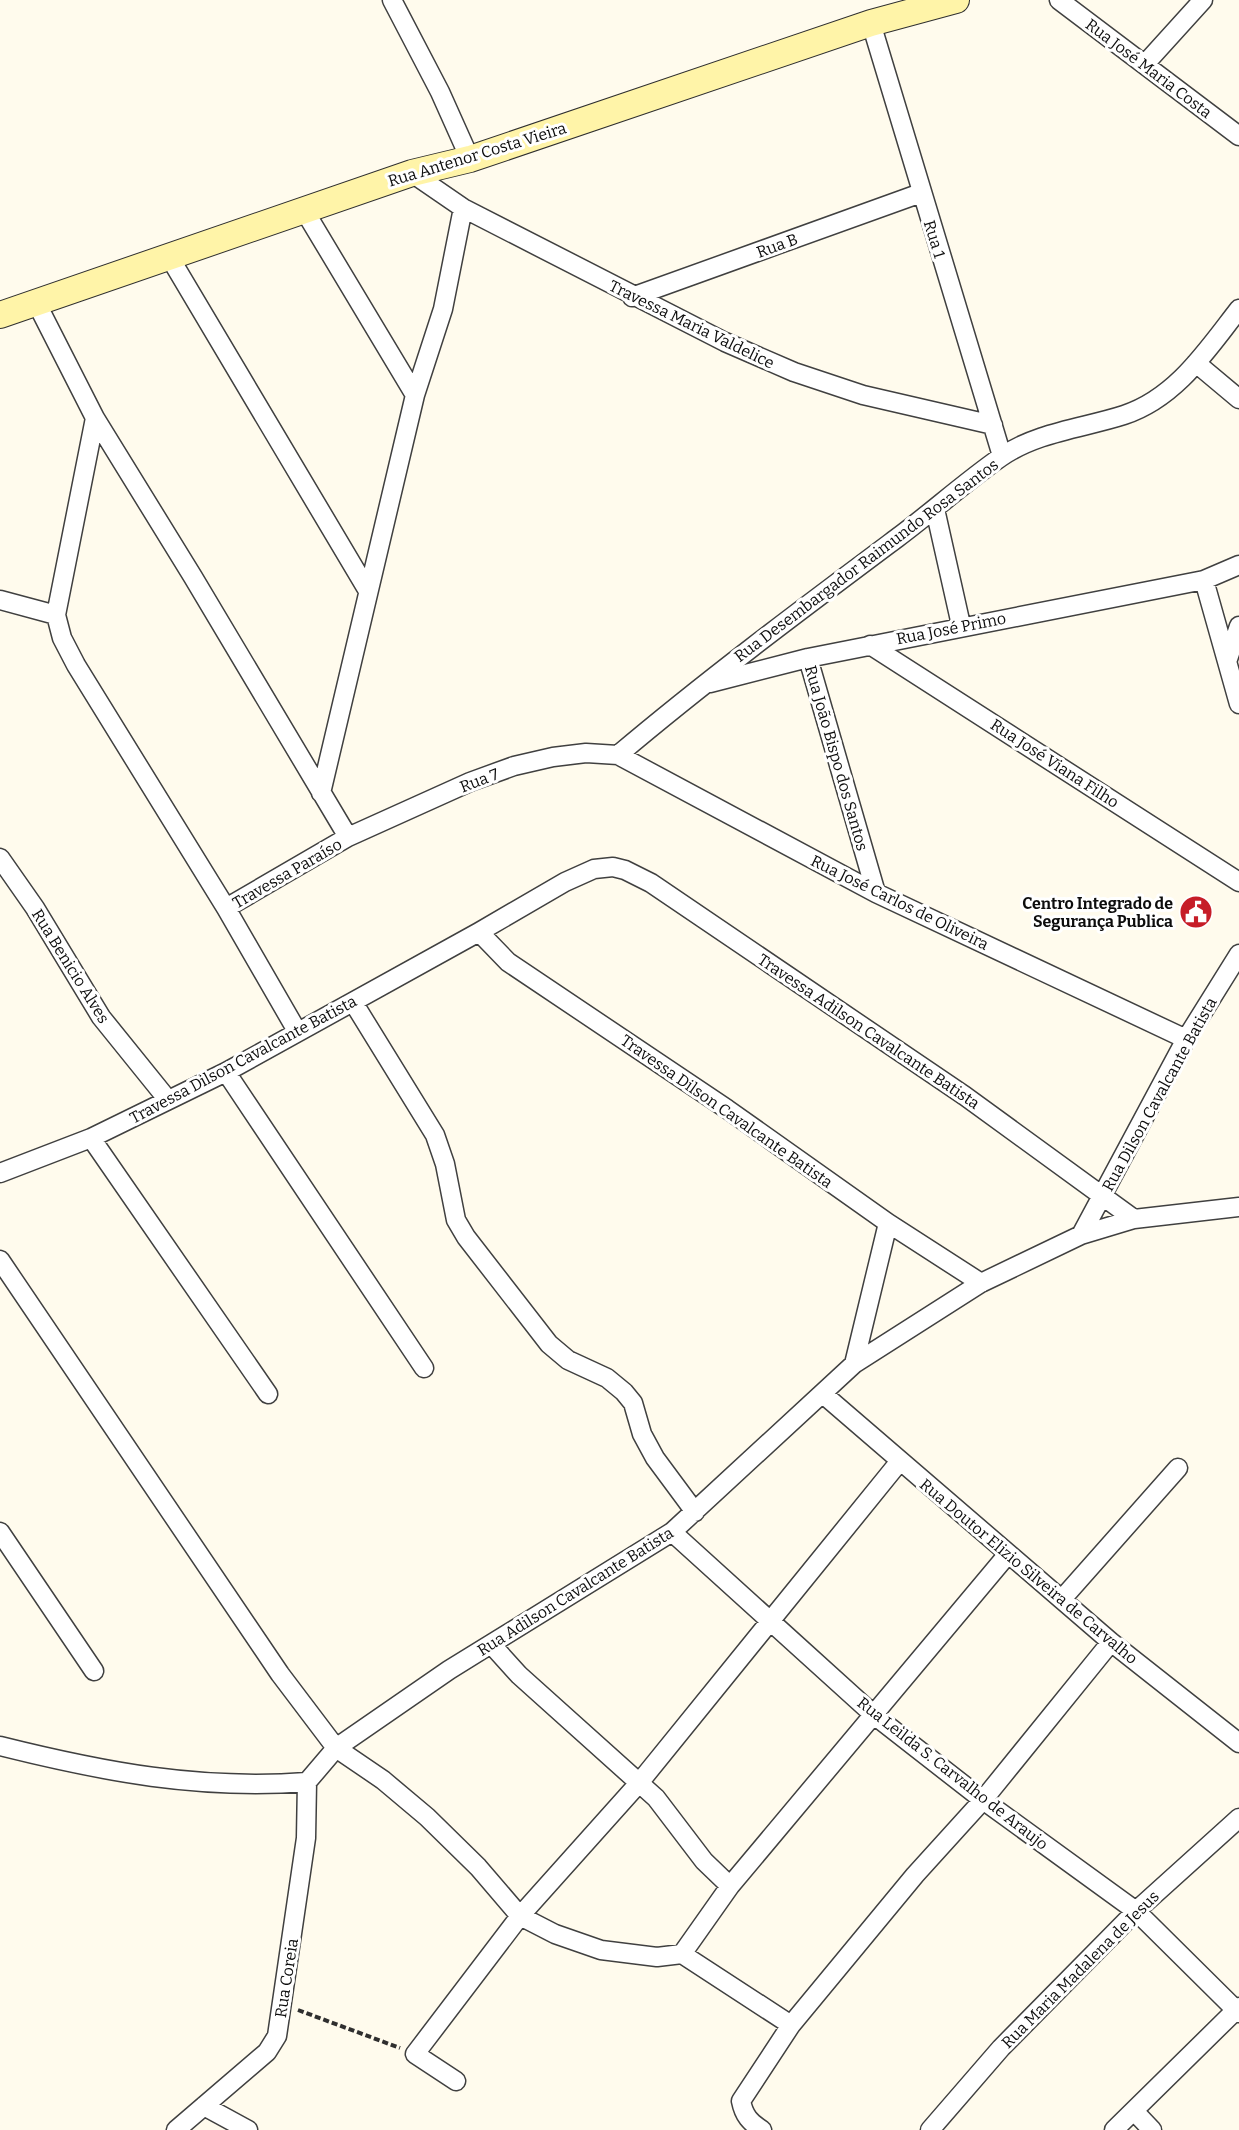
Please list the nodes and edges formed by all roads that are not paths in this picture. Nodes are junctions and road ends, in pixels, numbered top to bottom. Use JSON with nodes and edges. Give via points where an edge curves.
{"nodes":[{"id":1,"x":392,"y":0,"type":"edge"},
{"id":2,"x":956,"y":0,"type":"edge"},
{"id":3,"x":1059,"y":0,"type":"edge"},
{"id":4,"x":1203,"y":0,"type":"edge"},
{"id":5,"x":871,"y":23,"type":"junction"},
{"id":6,"x":1145,"y":64,"type":"junction"},
{"id":7,"x":1239,"y":136,"type":"edge"},
{"id":8,"x":470,"y":159,"type":"junction"},
{"id":9,"x":412,"y":173,"type":"junction"},
{"id":10,"x":921,"y":193,"type":"junction"},
{"id":11,"x":463,"y":208,"type":"junction"},
{"id":12,"x":304,"y":210,"type":"junction"},
{"id":13,"x":170,"y":258,"type":"junction"},
{"id":14,"x":632,"y":297,"type":"junction"},
{"id":15,"x":37,"y":304,"type":"junction"},
{"id":16,"x":1239,"y":309,"type":"edge"},
{"id":17,"x":0,"y":315,"type":"edge"},
{"id":18,"x":1196,"y":363,"type":"junction"},
{"id":19,"x":416,"y":395,"type":"junction"},
{"id":20,"x":1239,"y":399,"type":"edge"},
{"id":21,"x":94,"y":418,"type":"junction"},
{"id":22,"x":993,"y":425,"type":"junction"},
{"id":23,"x":1002,"y":456,"type":"junction"},
{"id":24,"x":935,"y":509,"type":"junction"},
{"id":25,"x":1239,"y":565,"type":"edge"},
{"id":26,"x":1203,"y":580,"type":"junction"},
{"id":27,"x":368,"y":591,"type":"junction"},
{"id":28,"x":0,"y":600,"type":"edge"},
{"id":29,"x":56,"y":615,"type":"junction"},
{"id":30,"x":961,"y":625,"type":"junction"},
{"id":31,"x":1239,"y":626,"type":"edge"},
{"id":32,"x":870,"y":645,"type":"junction"},
{"id":33,"x":807,"y":657,"type":"junction"},
{"id":34,"x":1228,"y":659,"type":"junction"},
{"id":35,"x":700,"y":686,"type":"junction"},
{"id":36,"x":1239,"y":704,"type":"edge"},
{"id":37,"x":618,"y":755,"type":"junction"},
{"id":38,"x":321,"y":793,"type":"junction"},
{"id":39,"x":348,"y":837,"type":"junction"},
{"id":40,"x":0,"y":858,"type":"edge"},
{"id":41,"x":594,"y":869,"type":"joint"},
{"id":42,"x":1239,"y":882,"type":"edge"},
{"id":43,"x":876,"y":893,"type":"junction"},
{"id":44,"x":226,"y":908,"type":"junction"},
{"id":45,"x":479,"y":932,"type":"junction"},
{"id":46,"x":1239,"y":954,"type":"edge"},
{"id":47,"x":353,"y":1002,"type":"junction"},
{"id":48,"x":297,"y":1031,"type":"junction"},
{"id":49,"x":1186,"y":1039,"type":"junction"},
{"id":50,"x":226,"y":1072,"type":"junction"},
{"id":51,"x":168,"y":1100,"type":"junction"},
{"id":52,"x":91,"y":1138,"type":"junction"},
{"id":53,"x":0,"y":1173,"type":"edge"},
{"id":54,"x":1102,"y":1195,"type":"junction"},
{"id":55,"x":1239,"y":1207,"type":"edge"},
{"id":56,"x":1134,"y":1219,"type":"junction"},
{"id":57,"x":888,"y":1223,"type":"junction"},
{"id":58,"x":1081,"y":1235,"type":"junction"},
{"id":59,"x":0,"y":1260,"type":"edge"},
{"id":60,"x":981,"y":1283,"type":"junction"},
{"id":61,"x":854,"y":1364,"type":"junction"},
{"id":62,"x":424,"y":1368,"type":"dead end"},
{"id":63,"x":268,"y":1394,"type":"dead end"},
{"id":64,"x":823,"y":1394,"type":"junction"},
{"id":65,"x":900,"y":1461,"type":"junction"},
{"id":66,"x":1178,"y":1468,"type":"dead end"},
{"id":67,"x":695,"y":1512,"type":"junction"},
{"id":68,"x":0,"y":1532,"type":"edge"},
{"id":69,"x":672,"y":1532,"type":"junction"},
{"id":70,"x":1008,"y":1554,"type":"junction"},
{"id":71,"x":1062,"y":1599,"type":"junction"},
{"id":72,"x":771,"y":1621,"type":"junction"},
{"id":73,"x":1111,"y":1642,"type":"junction"},
{"id":74,"x":491,"y":1644,"type":"junction"},
{"id":75,"x":94,"y":1671,"type":"dead end"},
{"id":76,"x":874,"y":1715,"type":"junction"},
{"id":77,"x":1239,"y":1743,"type":"edge"},
{"id":78,"x":0,"y":1746,"type":"edge"},
{"id":79,"x":336,"y":1748,"type":"junction"},
{"id":80,"x":307,"y":1782,"type":"junction"},
{"id":81,"x":639,"y":1783,"type":"junction"},
{"id":82,"x":983,"y":1800,"type":"junction"},
{"id":83,"x":1239,"y":1818,"type":"edge"},
{"id":84,"x":730,"y":1886,"type":"junction"},
{"id":85,"x":1136,"y":1911,"type":"junction"},
{"id":86,"x":520,"y":1916,"type":"junction"},
{"id":87,"x":682,"y":1954,"type":"junction"},
{"id":88,"x":1238,"y":2010,"type":"edge"},
{"id":89,"x":791,"y":2025,"type":"junction"},
{"id":90,"x":456,"y":2081,"type":"dead end"},
{"id":91,"x":204,"y":2106,"type":"junction"},
{"id":92,"x":1134,"y":2111,"type":"junction"},
{"id":93,"x":176,"y":2130,"type":"edge"},
{"id":94,"x":248,"y":2130,"type":"edge"},
{"id":95,"x":762,"y":2130,"type":"edge"},
{"id":96,"x":930,"y":2130,"type":"edge"},
{"id":97,"x":1114,"y":2130,"type":"edge"},
{"id":98,"x":1152,"y":2130,"type":"edge"}],
"edges":[{"from":1,"to":8,"type":"street"},
{"from":2,"to":5,"type":"main road","name":"Rua Antenor Costa Vieira"},
{"from":3,"to":6,"type":"street","name":"Rua José Maria Costa"},
{"from":4,"to":6,"type":"street"},
{"from":5,"to":8,"type":"main road","name":"Rua Antenor Costa Vieira"},
{"from":5,"to":10,"type":"street","name":"Rua 1"},
{"from":6,"to":7,"type":"street","name":"Rua José Maria Costa"},
{"from":8,"to":9,"type":"main road","name":"Rua Antenor Costa Vieira"},
{"from":9,"to":11,"type":"street","name":"Travessa Maria Valdelice"},
{"from":9,"to":12,"type":"main road","name":"Rua Antenor Costa Vieira"},
{"from":10,"to":14,"type":"street","name":"Rua B"},
{"from":10,"to":22,"type":"street","name":"Rua 1"},
{"from":11,"to":14,"type":"street","name":"Travessa Maria Valdelice"},
{"from":11,"to":19,"type":"street","via":[[443,309]]},
{"from":12,"to":13,"type":"main road","name":"Rua Antenor Costa Vieira"},
{"from":12,"to":19,"type":"street"},
{"from":13,"to":15,"type":"main road","name":"Rua Antenor Costa Vieira"},
{"from":13,"to":27,"type":"street"},
{"from":14,"to":22,"type":"street","name":"Travessa Maria Valdelice","via":[[794,372],[862,394]]},
{"from":15,"to":17,"type":"main road","name":"Rua Antenor Costa Vieira"},
{"from":15,"to":21,"type":"street"},
{"from":16,"to":18,"type":"street","name":"Rua Desembargador Raimundo Rosa Santos"},
{"from":18,"to":20,"type":"street"},
{"from":18,"to":23,"type":"street","name":"Rua Desembargador Raimundo Rosa Santos","via":[[1148,405],[1052,433]]},
{"from":19,"to":27,"type":"street"},
{"from":21,"to":29,"type":"street"},
{"from":21,"to":38,"type":"street","via":[[194,577]]},
{"from":22,"to":23,"type":"street","name":"Rua 1"},
{"from":23,"to":24,"type":"street","name":"Rua Desembargador Raimundo Rosa Santos"},
{"from":24,"to":30,"type":"street"},
{"from":24,"to":35,"type":"street","name":"Rua Desembargador Raimundo Rosa Santos"},
{"from":25,"to":26,"type":"street","name":"Rua José Primo"},
{"from":26,"to":30,"type":"street","name":"Rua José Primo"},
{"from":26,"to":34,"type":"street"},
{"from":27,"to":38,"type":"street"},
{"from":28,"to":29,"type":"street"},
{"from":29,"to":44,"type":"street","via":[[75,665]]},
{"from":30,"to":32,"type":"street","name":"Rua José Primo"},
{"from":31,"to":34,"type":"street"},
{"from":32,"to":33,"type":"street","name":"Rua José Primo"},
{"from":32,"to":42,"type":"street","name":"Rua José Viana Filho"},
{"from":33,"to":35,"type":"street","name":"Rua José Primo"},
{"from":33,"to":43,"type":"street","name":"Rua João Bispo dos Santos"},
{"from":34,"to":36,"type":"street"},
{"from":35,"to":37,"type":"street","name":"Rua Desembargador Raimundo Rosa Santos"},
{"from":37,"to":39,"type":"street","name":"Rua 7","via":[[553,756],[514,766]]},
{"from":37,"to":43,"type":"street","name":"Rua José Carlos de Oliveira"},
{"from":38,"to":39,"type":"street"},
{"from":39,"to":44,"type":"street","name":"Travessa Paraíso"},
{"from":40,"to":51,"type":"street","name":"Rua Benicio Alves","via":[[101,1017]]},
{"from":41,"to":45,"type":"street","name":"Travessa Dilson Cavalcante Batista"},
{"from":41,"to":54,"type":"street","name":"Travessa Adilson Cavalcante Batista","via":[[625,870],[651,883],[965,1096]]},
{"from":43,"to":49,"type":"street","name":"Rua José Carlos de Oliveira"},
{"from":44,"to":48,"type":"street"},
{"from":45,"to":47,"type":"street","name":"Travessa Dilson Cavalcante Batista"},
{"from":45,"to":57,"type":"street","name":"Travessa Dilson Cavalcante Batista","via":[[507,962],[727,1109]]},
{"from":46,"to":49,"type":"street","name":"Rua Dilson Cavalcante Batista"},
{"from":47,"to":48,"type":"street","name":"Travessa Dilson Cavalcante Batista"},
{"from":47,"to":67,"type":"street","via":[[435,1134],[446,1164],[456,1220],[466,1237],[549,1344],[568,1360],[607,1378],[624,1392],[633,1403],[642,1434],[655,1458]]},
{"from":48,"to":50,"type":"street","name":"Travessa Dilson Cavalcante Batista"},
{"from":49,"to":54,"type":"street","name":"Rua Dilson Cavalcante Batista"},
{"from":50,"to":51,"type":"street","name":"Travessa Dilson Cavalcante Batista"},
{"from":50,"to":62,"type":"street"},
{"from":51,"to":52,"type":"street","name":"Travessa Dilson Cavalcante Batista"},
{"from":52,"to":53,"type":"street","name":"Travessa Dilson Cavalcante Batista"},
{"from":52,"to":63,"type":"street"},
{"from":54,"to":56,"type":"street","name":"Travessa Adilson Cavalcante Batista"},
{"from":54,"to":58,"type":"street","name":"Rua Dilson Cavalcante Batista"},
{"from":55,"to":56,"type":"street","name":"Rua Adilson Cavalcante Batista"},
{"from":56,"to":58,"type":"street","name":"Rua Adilson Cavalcante Batista"},
{"from":57,"to":60,"type":"street","name":"Travessa Dilson Cavalcante Batista"},
{"from":57,"to":61,"type":"street"},
{"from":58,"to":60,"type":"street","name":"Rua Adilson Cavalcante Batista"},
{"from":59,"to":79,"type":"street","via":[[280,1674]]},
{"from":60,"to":61,"type":"street","name":"Rua Adilson Cavalcante Batista"},
{"from":61,"to":64,"type":"street","name":"Rua Adilson Cavalcante Batista"},
{"from":64,"to":65,"type":"street","name":"Rua Doutor Elizio Silveira de Carvalho"},
{"from":64,"to":67,"type":"street","name":"Rua Adilson Cavalcante Batista"},
{"from":65,"to":70,"type":"street","name":"Rua Doutor Elizio Silveira de Carvalho"},
{"from":65,"to":72,"type":"street"},
{"from":66,"to":71,"type":"street"},
{"from":67,"to":69,"type":"street","name":"Rua Adilson Cavalcante Batista"},
{"from":68,"to":75,"type":"street"},
{"from":69,"to":72,"type":"street","name":"Rua Leilda S. Carvalho de Araujo"},
{"from":69,"to":74,"type":"street","name":"Rua Adilson Cavalcante Batista"},
{"from":70,"to":71,"type":"street","name":"Rua Doutor Elizio Silveira de Carvalho"},
{"from":70,"to":76,"type":"street"},
{"from":71,"to":73,"type":"street","name":"Rua Doutor Elizio Silveira de Carvalho"},
{"from":72,"to":76,"type":"street","name":"Rua Leilda S. Carvalho de Araujo"},
{"from":72,"to":81,"type":"street"},
{"from":73,"to":77,"type":"street","name":"Rua Doutor Elizio Silveira de Carvalho"},
{"from":73,"to":82,"type":"street"},
{"from":74,"to":79,"type":"street","name":"Rua Adilson Cavalcante Batista"},
{"from":74,"to":81,"type":"street","via":[[519,1675]]},
{"from":76,"to":82,"type":"street","name":"Rua Leilda S. Carvalho de Araujo"},
{"from":76,"to":84,"type":"street"},
{"from":78,"to":80,"type":"street","via":[[123,1775],[232,1784]]},
{"from":79,"to":80,"type":"street","name":"Rua Adilson Cavalcante Batista"},
{"from":79,"to":86,"type":"street","via":[[427,1817]]},
{"from":80,"to":91,"type":"street","name":"Rua Coreia","via":[[306,1838],[277,2036],[267,2052]]},
{"from":81,"to":84,"type":"street"},
{"from":81,"to":86,"type":"street"},
{"from":82,"to":85,"type":"street","name":"Rua Leilda S. Carvalho de Araujo"},
{"from":82,"to":89,"type":"street","via":[[915,1875]]},
{"from":83,"to":85,"type":"street","name":"Rua Maria Madalena de Jesus"},
{"from":84,"to":87,"type":"street"},
{"from":85,"to":88,"type":"street","name":"Rua Leilda S. Carvalho de Araujo"},
{"from":85,"to":96,"type":"street","name":"Rua Maria Madalena de Jesus","via":[[1000,2048]]},
{"from":86,"to":87,"type":"street","via":[[555,1934],[601,1950],[657,1957]]},
{"from":86,"to":90,"type":"street","via":[[415,2054]]},
{"from":87,"to":89,"type":"street"},
{"from":88,"to":92,"type":"street"},
{"from":89,"to":95,"type":"street","via":[[741,2101],[750,2122]]},
{"from":91,"to":93,"type":"street","name":"Rua Coreia"},
{"from":91,"to":94,"type":"street"},
{"from":92,"to":97,"type":"street"},
{"from":92,"to":98,"type":"street"}]}
